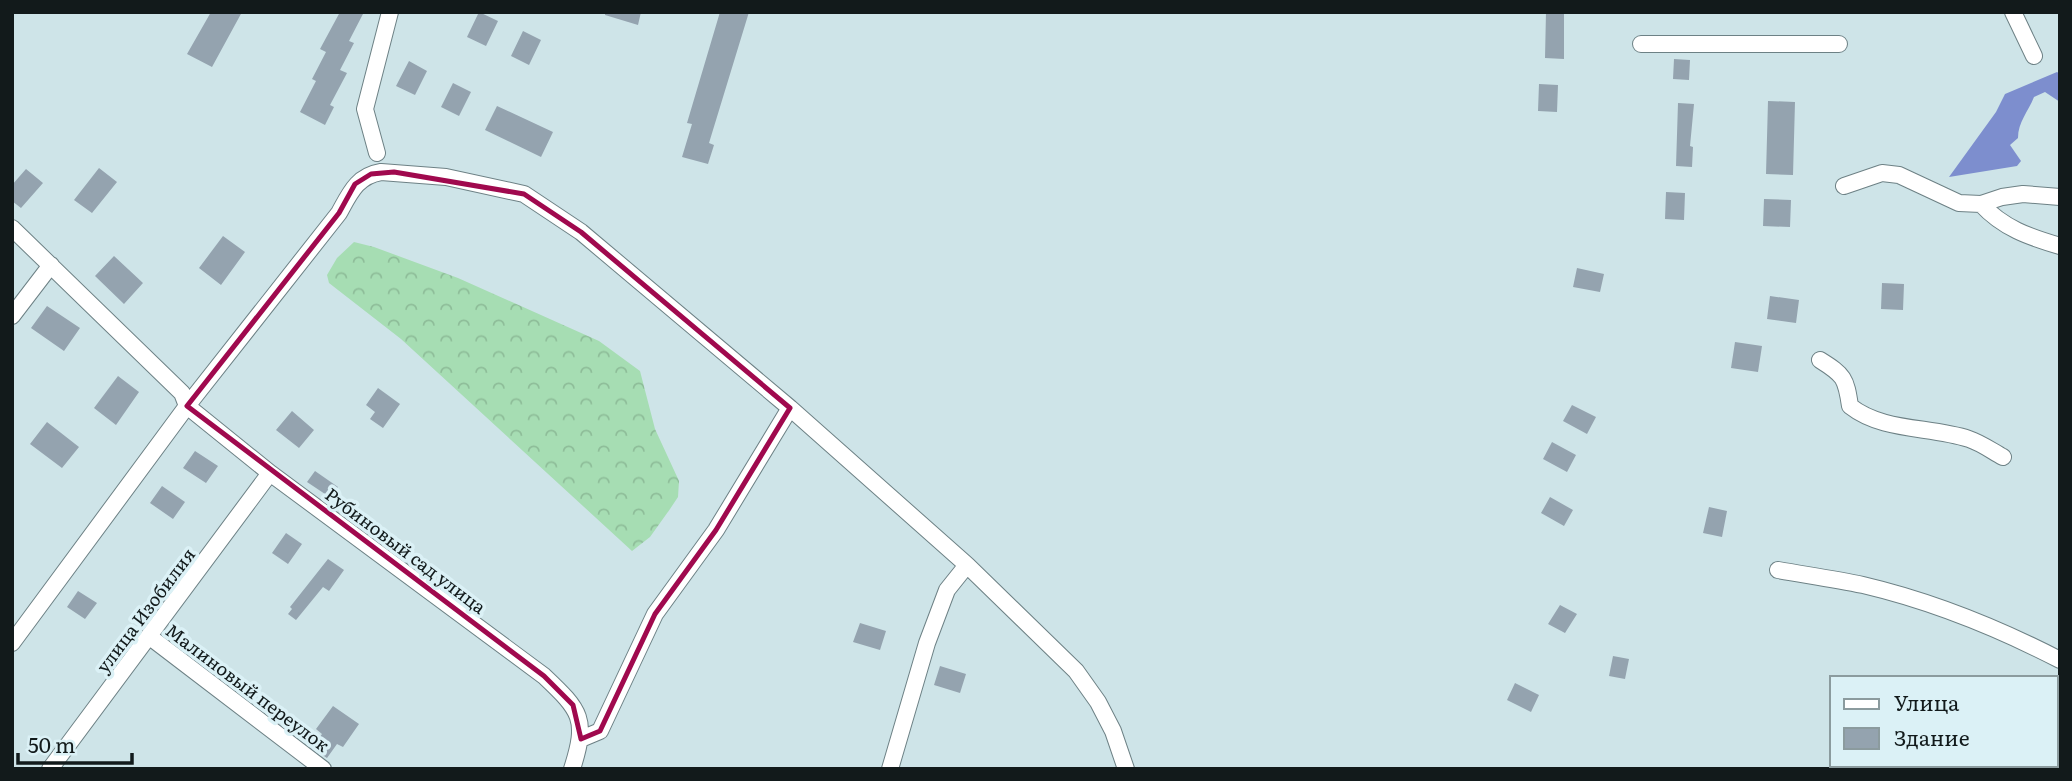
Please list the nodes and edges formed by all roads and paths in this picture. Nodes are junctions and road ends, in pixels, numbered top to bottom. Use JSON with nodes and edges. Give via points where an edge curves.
{"nodes":[{"id":1,"x":2013,"y":12,"type":"edge"},
{"id":2,"x":388,"y":13,"type":"edge"},
{"id":3,"x":1641,"y":44,"type":"dead end"},
{"id":4,"x":1839,"y":44,"type":"dead end"},
{"id":5,"x":2034,"y":56,"type":"dead end"},
{"id":6,"x":377,"y":153,"type":"dead end"},
{"id":7,"x":1844,"y":186,"type":"dead end"},
{"id":8,"x":2060,"y":197,"type":"edge"},
{"id":9,"x":1981,"y":204,"type":"junction"},
{"id":10,"x":12,"y":228,"type":"edge"},
{"id":11,"x":2060,"y":246,"type":"edge"},
{"id":12,"x":51,"y":265,"type":"junction"},
{"id":13,"x":12,"y":316,"type":"edge"},
{"id":14,"x":1820,"y":360,"type":"dead end"},
{"id":15,"x":187,"y":406,"type":"junction"},
{"id":16,"x":790,"y":408,"type":"junction"},
{"id":17,"x":2003,"y":457,"type":"dead end"},
{"id":18,"x":270,"y":473,"type":"junction"},
{"id":19,"x":967,"y":565,"type":"junction"},
{"id":20,"x":1778,"y":570,"type":"dead end"},
{"id":21,"x":150,"y":636,"type":"junction"},
{"id":22,"x":12,"y":643,"type":"edge"},
{"id":23,"x":2060,"y":660,"type":"edge"},
{"id":24,"x":581,"y":739,"type":"junction"},
{"id":25,"x":50,"y":769,"type":"edge"},
{"id":26,"x":323,"y":769,"type":"edge"},
{"id":27,"x":572,"y":769,"type":"edge"},
{"id":28,"x":890,"y":769,"type":"edge"},
{"id":29,"x":1126,"y":769,"type":"edge"}],
"edges":[{"from":1,"to":5,"type":"street"},
{"from":2,"to":6,"type":"street","via":[[365,108]]},
{"from":3,"to":4,"type":"street"},
{"from":7,"to":9,"type":"street","via":[[1882,173],[1899,175],[1959,203]]},
{"from":8,"to":9,"type":"street","via":[[2022,194]]},
{"from":9,"to":11,"type":"street","via":[[2025,236]]},
{"from":10,"to":12,"type":"street","name":"Рубиновый сад улица"},
{"from":12,"to":13,"type":"street"},
{"from":12,"to":15,"type":"street","name":"Рубиновый сад улица","via":[[182,393]]},
{"from":14,"to":17,"type":"street","via":[[1841,373],[1850,406],[1864,417],[1971,439]]},
{"from":15,"to":16,"type":"street","via":[[339,213],[355,184],[371,174],[394,172],[446,177],[524,194],[581,232]]},
{"from":15,"to":18,"type":"street","name":"Рубиновый сад улица"},
{"from":15,"to":22,"type":"street"},
{"from":16,"to":19,"type":"street"},
{"from":16,"to":24,"type":"street","via":[[716,530],[655,614],[600,731]]},
{"from":18,"to":21,"type":"street","name":"улица Изобилия"},
{"from":18,"to":24,"type":"street","name":"Рубиновый сад улица","via":[[544,676],[573,705]]},
{"from":19,"to":28,"type":"street","via":[[947,590]]},
{"from":19,"to":29,"type":"street","via":[[1076,671],[1108,721]]},
{"from":20,"to":23,"type":"street","via":[[1913,599],[2017,637]]},
{"from":21,"to":25,"type":"street","name":"улица Изобилия"},
{"from":21,"to":26,"type":"street","name":"Малиновый переулок"},
{"from":24,"to":27,"type":"street"}]}
